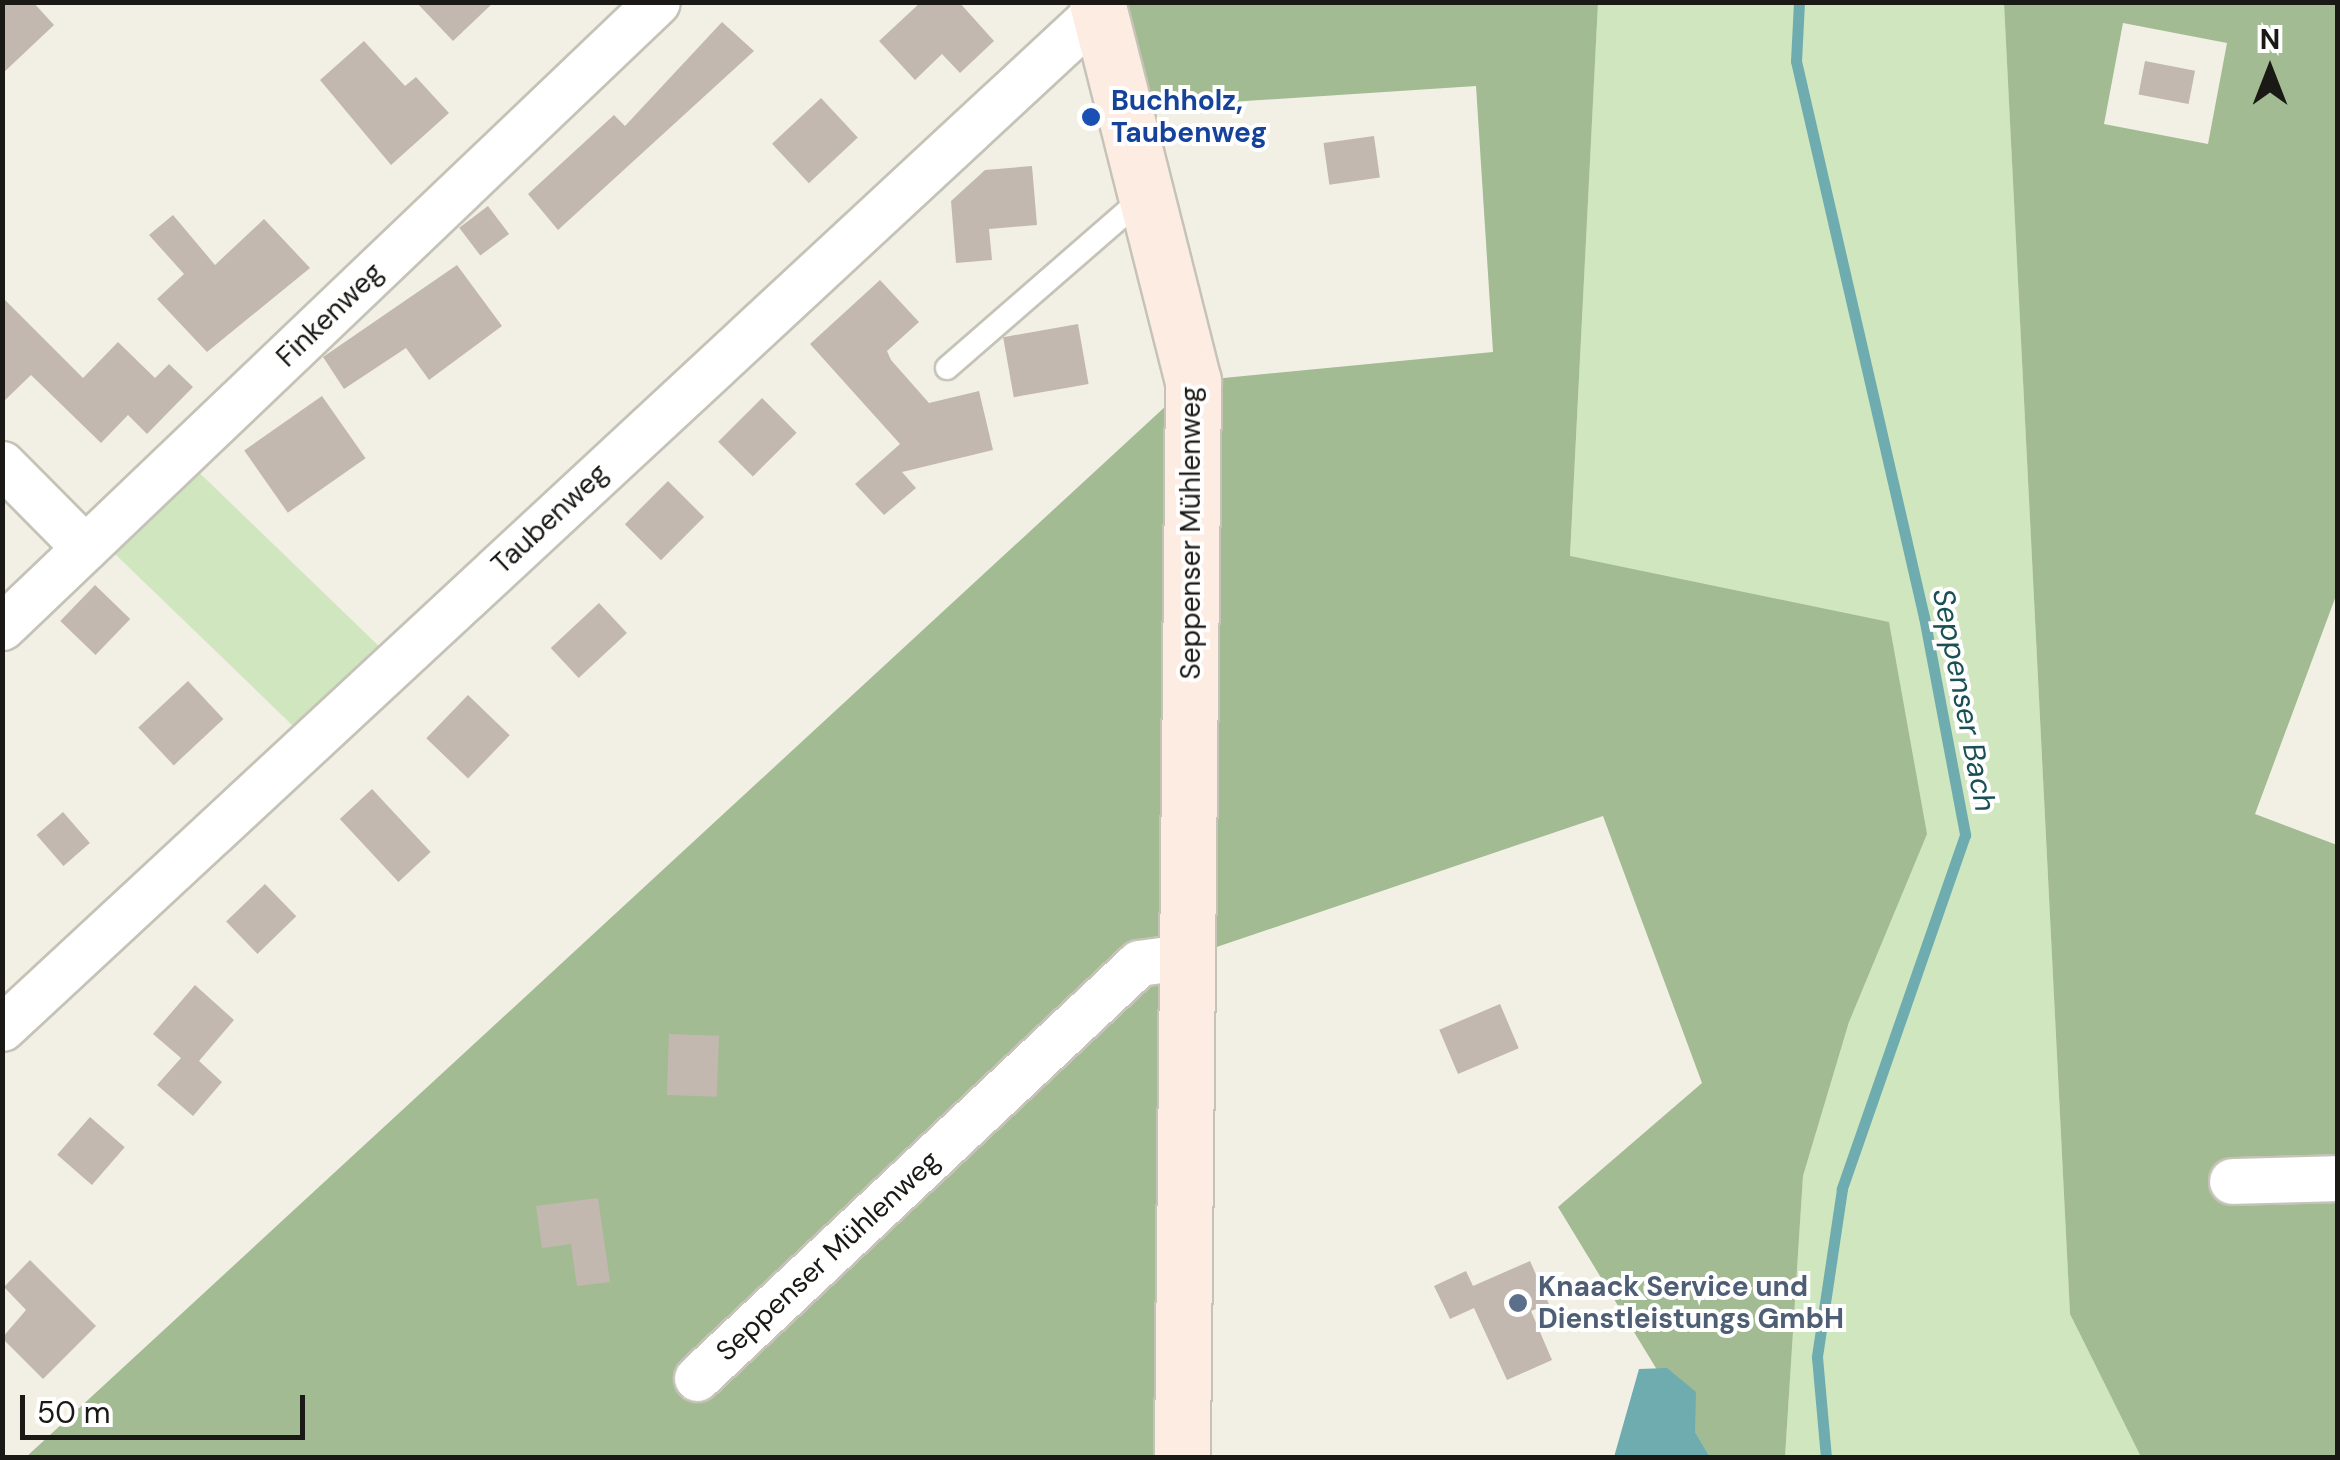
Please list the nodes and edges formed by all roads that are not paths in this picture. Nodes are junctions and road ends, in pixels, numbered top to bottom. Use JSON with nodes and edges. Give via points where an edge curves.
{"nodes":[{"id":1,"x":657,"y":2,"type":"edge"},
{"id":2,"x":1098,"y":6,"type":"edge"},
{"id":3,"x":1145,"y":196,"type":"junction"},
{"id":4,"x":947,"y":368,"type":"dead end"},
{"id":5,"x":2,"y":464,"type":"edge"},
{"id":6,"x":85,"y":548,"type":"junction"},
{"id":7,"x":2,"y":627,"type":"edge"},
{"id":8,"x":1190,"y":956,"type":"junction"},
{"id":9,"x":2,"y":1028,"type":"edge"},
{"id":10,"x":2338,"y":1178,"type":"edge"},
{"id":11,"x":2232,"y":1181,"type":"dead end"},
{"id":12,"x":697,"y":1378,"type":"dead end"},
{"id":13,"x":1182,"y":1458,"type":"edge"}],
"edges":[{"from":1,"to":6,"type":"street","name":"Finkenweg"},
{"from":2,"to":3,"type":"street","name":"Seppenser Mühlenweg"},
{"from":2,"to":9,"type":"street","name":"Taubenweg"},
{"from":3,"to":4,"type":"lane"},
{"from":3,"to":8,"type":"street","name":"Seppenser Mühlenweg","via":[[1193,381]]},
{"from":5,"to":6,"type":"street"},
{"from":6,"to":7,"type":"street","name":"Finkenweg"},
{"from":8,"to":12,"type":"street","name":"Seppenser Mühlenweg","via":[[1140,963]]},
{"from":8,"to":13,"type":"street","name":"Seppenser Mühlenweg"},
{"from":10,"to":11,"type":"street"}]}
